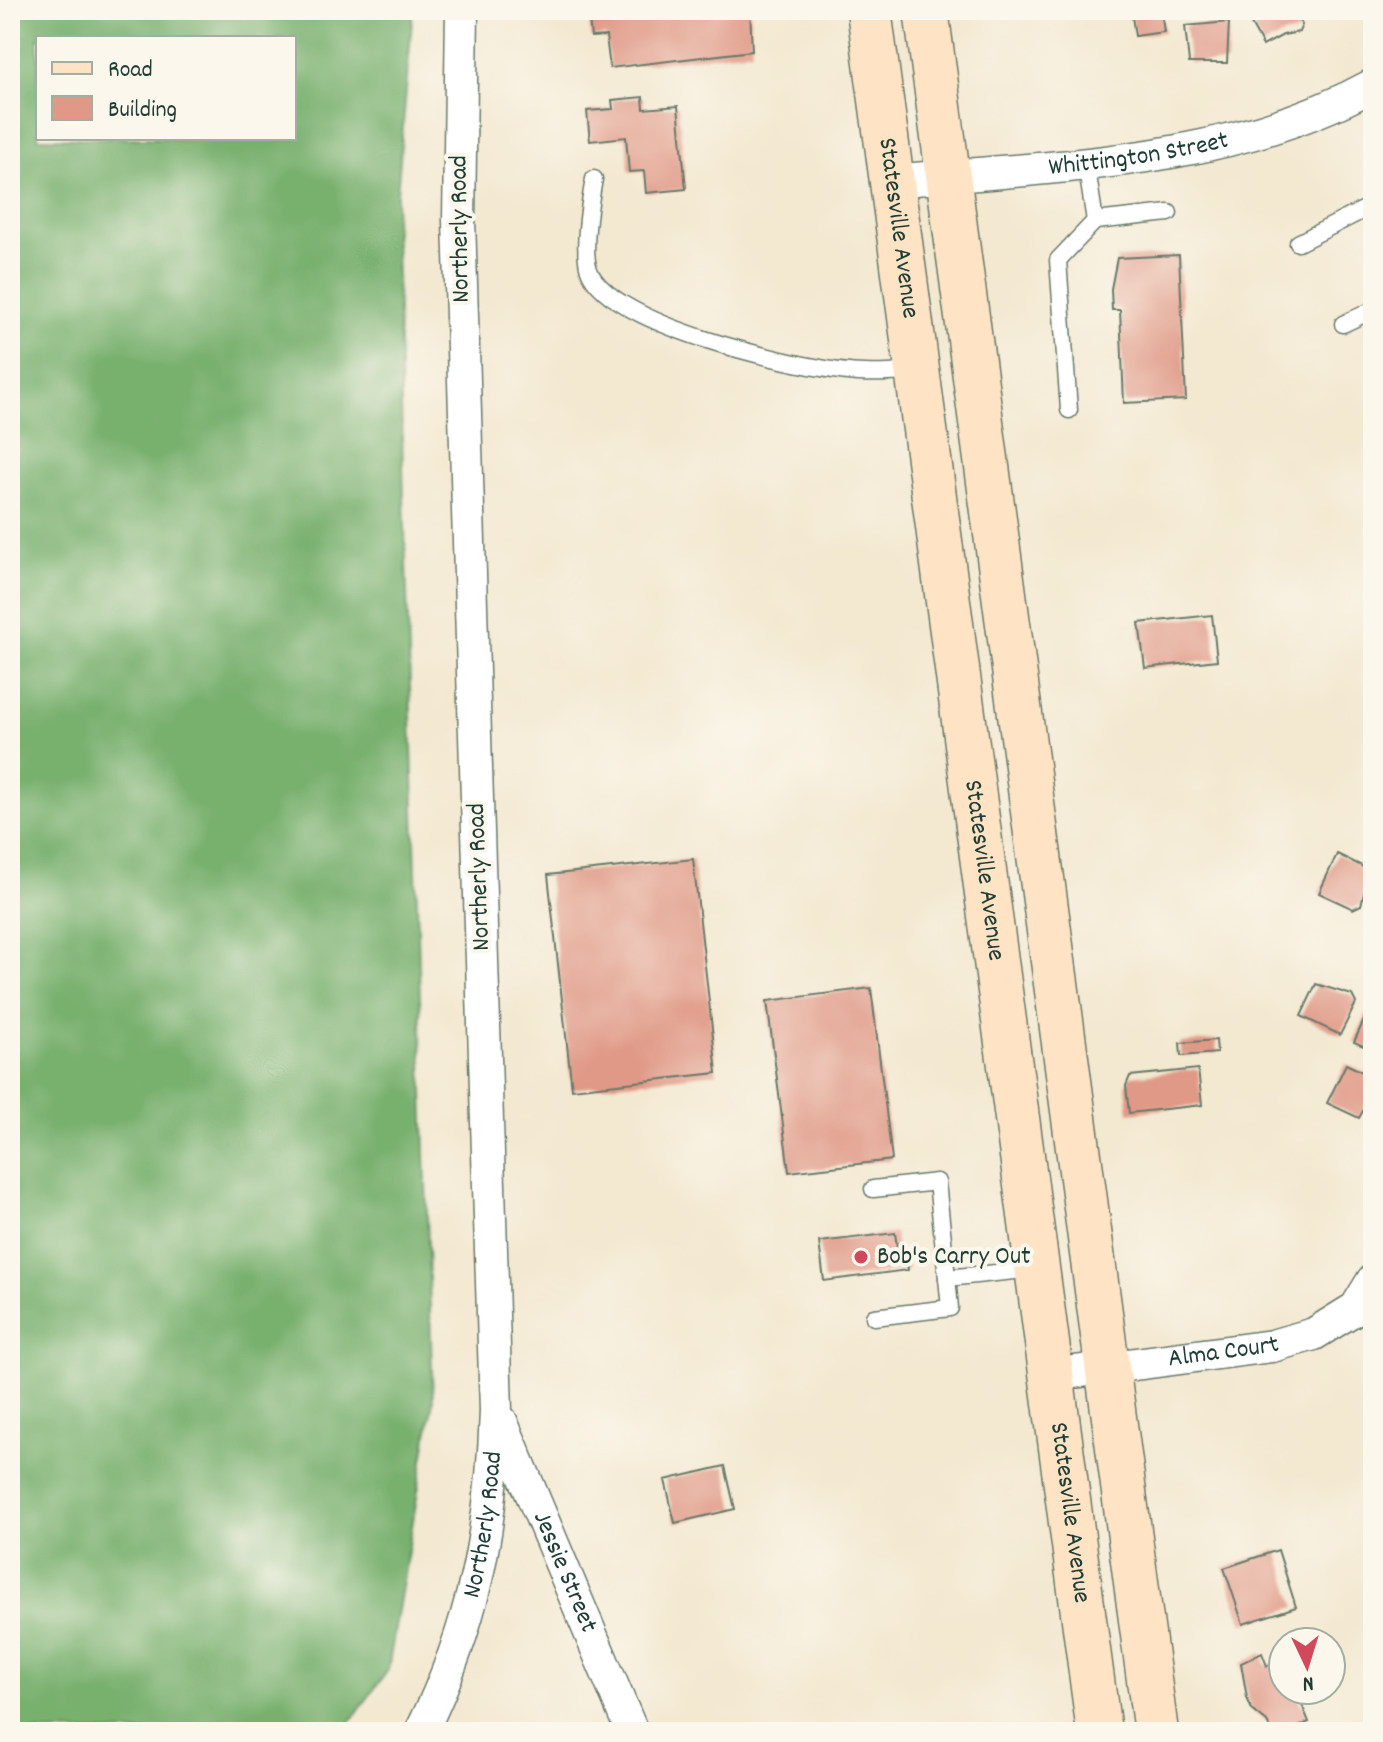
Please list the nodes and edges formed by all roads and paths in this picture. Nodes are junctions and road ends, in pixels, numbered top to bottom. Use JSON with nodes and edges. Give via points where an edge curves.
{"nodes":[{"id":1,"x":462,"y":10,"type":"edge"},
{"id":2,"x":869,"y":10,"type":"edge"},
{"id":3,"x":926,"y":10,"type":"edge"},
{"id":4,"x":1373,"y":85,"type":"edge"},
{"id":5,"x":1086,"y":163,"type":"junction"},
{"id":6,"x":948,"y":176,"type":"junction"},
{"id":7,"x":594,"y":179,"type":"dead end"},
{"id":8,"x":892,"y":181,"type":"junction"},
{"id":9,"x":1373,"y":205,"type":"edge"},
{"id":10,"x":1169,"y":213,"type":"dead end"},
{"id":11,"x":1095,"y":221,"type":"junction"},
{"id":12,"x":1298,"y":243,"type":"dead end"},
{"id":13,"x":1373,"y":310,"type":"edge"},
{"id":14,"x":1343,"y":324,"type":"dead end"},
{"id":15,"x":917,"y":372,"type":"junction"},
{"id":16,"x":1069,"y":410,"type":"dead end"},
{"id":17,"x":873,"y":1189,"type":"dead end"},
{"id":18,"x":1036,"y":1269,"type":"junction"},
{"id":19,"x":947,"y":1278,"type":"junction"},
{"id":20,"x":1373,"y":1280,"type":"edge"},
{"id":21,"x":874,"y":1317,"type":"dead end"},
{"id":22,"x":1107,"y":1368,"type":"junction"},
{"id":23,"x":1051,"y":1375,"type":"junction"},
{"id":24,"x":496,"y":1411,"type":"junction"},
{"id":25,"x":421,"y":1732,"type":"edge"},
{"id":26,"x":632,"y":1732,"type":"edge"},
{"id":27,"x":1099,"y":1732,"type":"edge"},
{"id":28,"x":1156,"y":1732,"type":"edge"}],
"edges":[{"from":1,"to":24,"type":"street","name":"Northerly Road","via":[[459,220]]},
{"from":2,"to":8,"type":"main road","name":"Statesville Avenue"},
{"from":3,"to":6,"type":"main road"},
{"from":4,"to":5,"type":"street","name":"Whittington Street","via":[[1279,128],[1163,154]]},
{"from":5,"to":6,"type":"street","name":"Whittington Street"},
{"from":5,"to":11,"type":"lane"},
{"from":6,"to":8,"type":"street","name":"Whittington Street"},
{"from":6,"to":22,"type":"main road"},
{"from":7,"to":15,"type":"lane","via":[[589,269],[608,296],[738,351],[850,373]]},
{"from":8,"to":15,"type":"main road","name":"Statesville Avenue"},
{"from":9,"to":12,"type":"lane"},
{"from":10,"to":11,"type":"lane"},
{"from":11,"to":16,"type":"lane","via":[[1058,260]]},
{"from":13,"to":14,"type":"lane"},
{"from":15,"to":18,"type":"main road","name":"Statesville Avenue"},
{"from":17,"to":19,"type":"lane","via":[[937,1182]]},
{"from":18,"to":19,"type":"lane"},
{"from":18,"to":23,"type":"main road","name":"Statesville Avenue"},
{"from":19,"to":21,"type":"lane","via":[[950,1308]]},
{"from":20,"to":22,"type":"street","name":"Alma Court","via":[[1356,1308],[1314,1334],[1272,1346]]},
{"from":22,"to":23,"type":"street","name":"Alma Court"},
{"from":22,"to":28,"type":"main road"},
{"from":23,"to":27,"type":"main road","name":"Statesville Avenue"},
{"from":24,"to":25,"type":"street","name":"Northerly Road","via":[[493,1493],[476,1585],[452,1662]]},
{"from":24,"to":26,"type":"street","name":"Jessie Street"}]}
